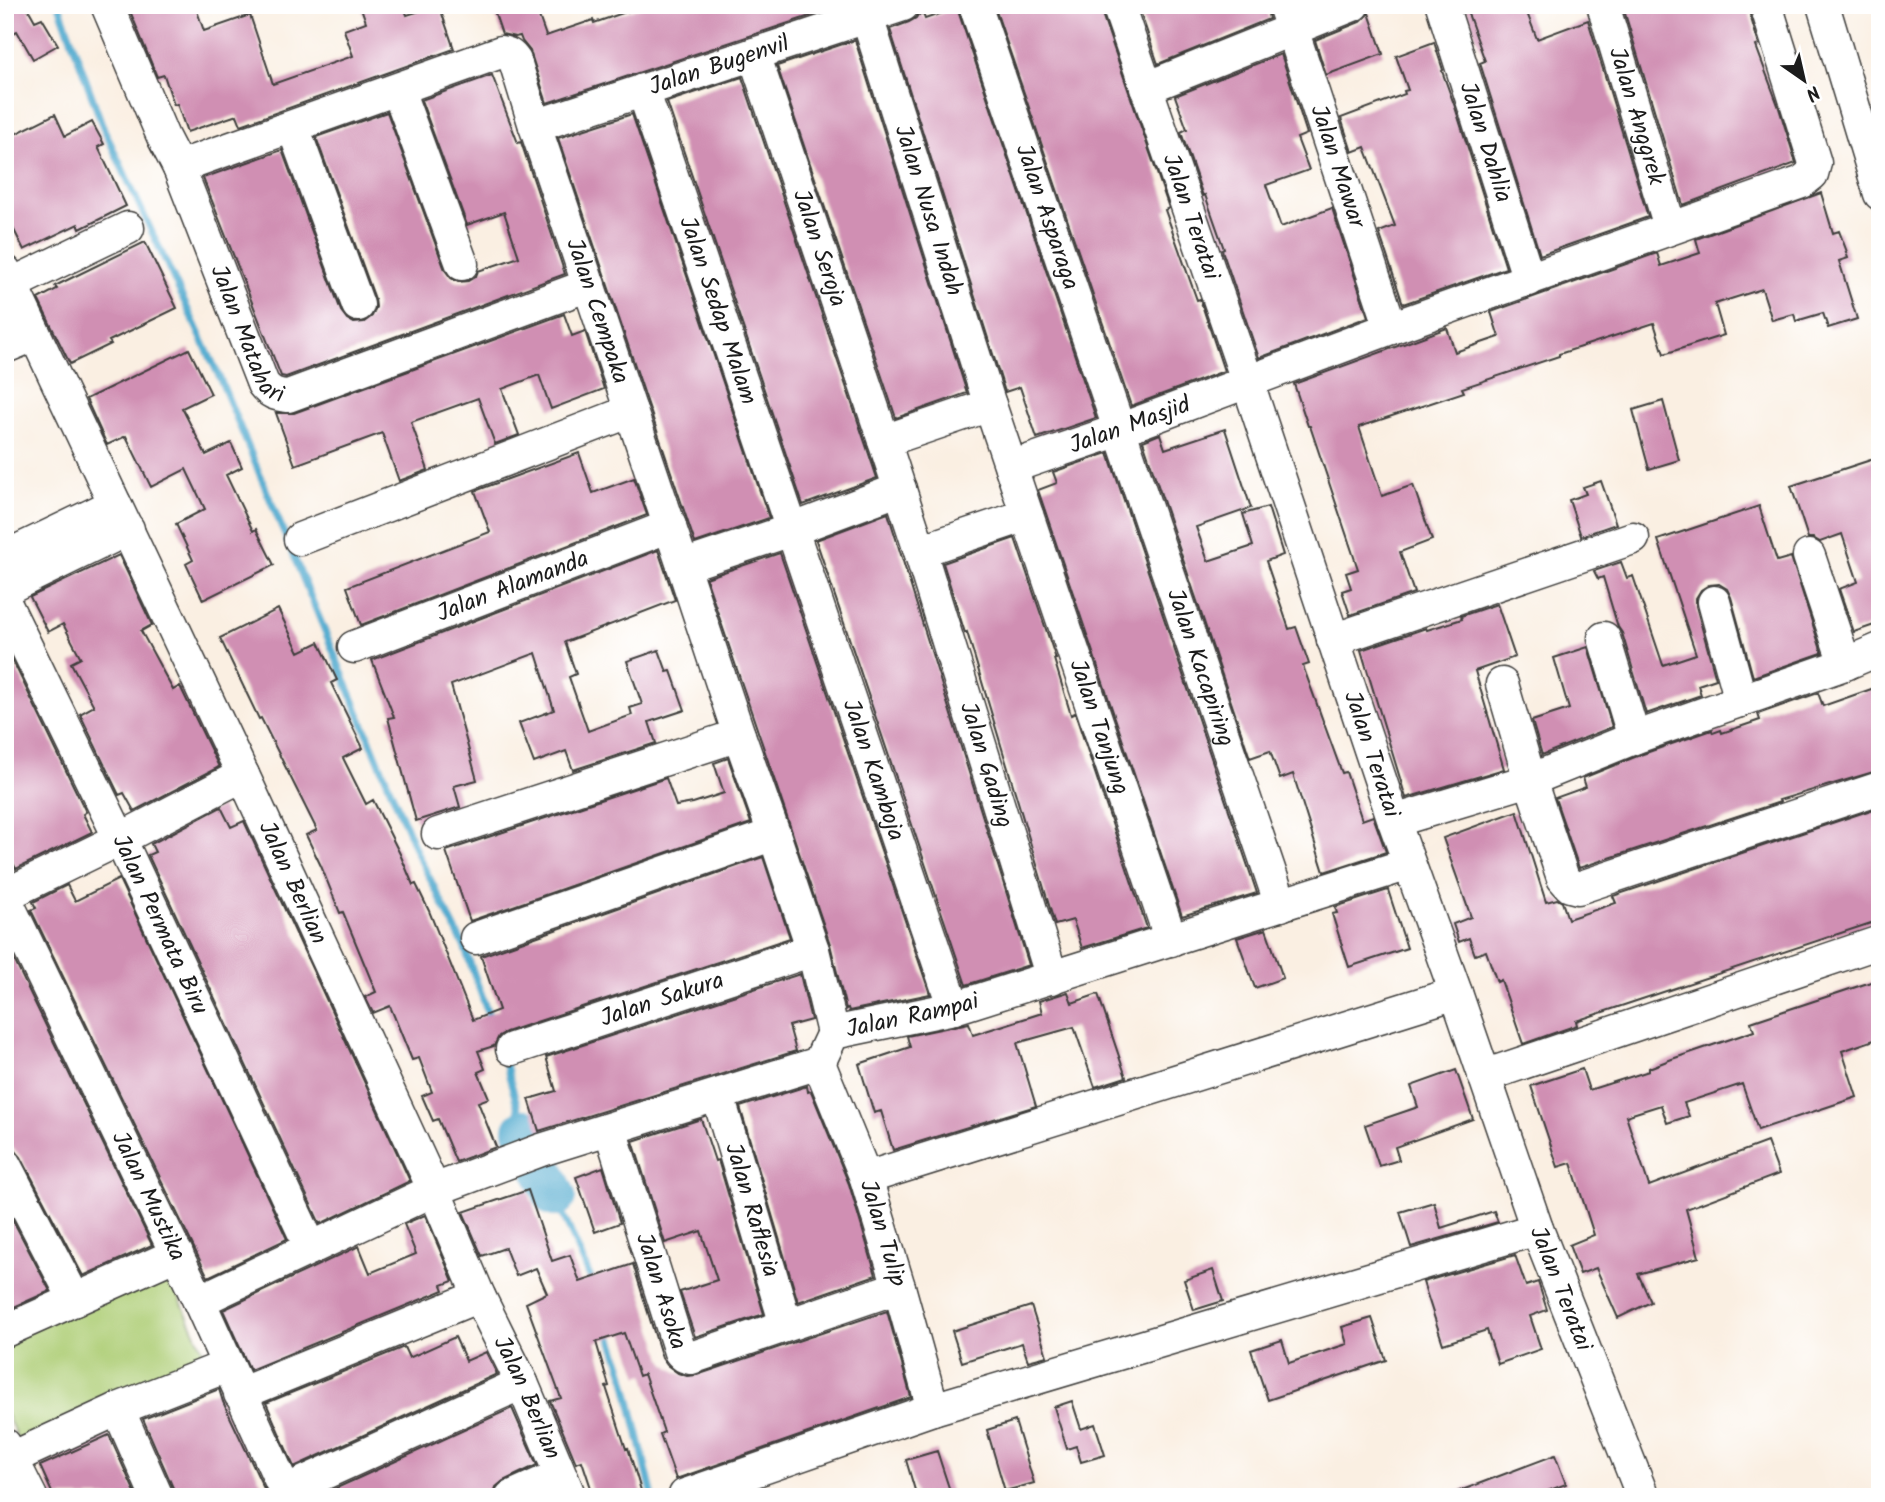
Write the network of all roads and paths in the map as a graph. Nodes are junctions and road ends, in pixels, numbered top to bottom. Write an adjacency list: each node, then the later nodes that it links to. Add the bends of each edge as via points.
1 (107, 5): 19 (street, Jalan Matahari)
2 (903, 5): 10 (street, Jalan Bugenvil)
3 (975, 5): 34 (street, Jalan Asparaga)
4 (1118, 5): 13 (street, Jalan Teratai)
5 (1353, 5): 11 (street)
6 (1442, 5): 25 (street, Jalan Dahlia)
7 (1603, 5): 21 (street, Jalan Anggrek)
8 (1766, 5): 21 (street, Jalan Masjid, via 1815,163 1812,174 1802,182)
9 (1823, 5): 18 (street)
10 (867, 17): 12 (street, Jalan Bugenvil); 32 (street, Jalan Nusa Indah)
11 (1288, 17): 13 (street); 28 (street, Jalan Mawar)
12 (754, 54): 15 (street, Jalan Bugenvil); 35 (street, Jalan Seroja)
13 (1146, 88): 31 (street, Jalan Teratai)
14 (398, 90): 16 (street, Jalan Cempaka, via 507,53 515,61); 17 (street); 23 (street)
15 (643, 90): 16 (street, Jalan Bugenvil); 41 (street, Jalan Sedap Malam)
16 (535, 126): 26 (street, Jalan Cempaka)
17 (293, 127): 19 (street); 27 (street)
18 (1874, 155): 20 (street)
19 (179, 168): 26 (street, Jalan Matahari, via 263,384 275,395 288,396)
20 (1880, 194)
21 (1670, 227): 25 (street, Jalan Masjid)
22 (128, 228): 24 (street)
23 (462, 264)
24 (8, 277): 29 (street, Jalan Berlian)
25 (1529, 280): 28 (street, Jalan Masjid)
26 (589, 285): 33 (street, Jalan Cempaka)
27 (358, 305)
28 (1391, 328): 31 (street, Jalan Masjid)
29 (34, 335): 30 (street); 39 (street, Jalan Berlian)
30 (5, 347)
31 (1247, 380): 34 (street, Jalan Masjid); 52 (street, Jalan Teratai)
32 (990, 405): 35 (street); 36 (street, Jalan Nusa Indah)
33 (631, 411): 40 (street, Jalan Cempaka); 43 (street)
34 (1119, 430): 36 (street, Jalan Masjid); 69 (street, Jalan Kacapiring)
35 (884, 441): 37 (street, Jalan Seroja)
36 (1011, 467): 38 (street, Jalan Tanjung)
37 (900, 489): 41 (street); 44 (street, Jalan Gading)
38 (1027, 515): 44 (street); 71 (street, Jalan Tanjung)
39 (122, 516): 46 (street); 48 (street); 60 (street, Jalan Berlian)
40 (670, 526): 47 (street, Jalan Cempaka); 53 (street, Jalan Alamanda)
41 (791, 530): 47 (street); 77 (street, Jalan Kamboja)
42 (1633, 538): 52 (street)
43 (300, 539)
44 (920, 551): 75 (street, Jalan Gading)
45 (1809, 556): 55 (street)
46 (5, 557)
47 (683, 566): 58 (street)
48 (5, 589)
49 (1714, 602): 57 (street)
50 (5, 603): 66 (street, Jalan Permata Biru)
51 (1604, 638): 59 (street)
52 (1333, 640): 63 (street, Jalan Teratai)
53 (354, 647)
54 (1880, 649): 55 (street)
55 (1844, 664): 57 (street)
56 (1502, 684): 61 (street)
57 (1741, 701): 59 (street)
58 (738, 735): 64 (street); 65 (street)
59 (1634, 738): 61 (street)
60 (243, 775): 66 (street); 86 (street, Jalan Berlian)
61 (1530, 780): 62 (street, via 1563,878 1578,888); 63 (street)
62 (1880, 788)
63 (1394, 821): 67 (street, Jalan Teratai)
64 (438, 834)
65 (774, 834): 70 (street); 74 (street)
66 (120, 839): 68 (street); 88 (street, Jalan Permata Biru)
67 (1409, 864): 69 (street, Jalan Rampai); 76 (street, Jalan Teratai)
68 (5, 897): 73 (street, Jalan Mustika)
69 (1281, 905): 71 (street, Jalan Rampai)
70 (476, 938)
71 (1171, 940): 75 (street, Jalan Rampai)
72 (1880, 942): 81 (street)
73 (16, 950): 89 (street, Jalan Mustika)
74 (813, 950): 78 (street); 79 (street, Jalan Sakura)
75 (1052, 978): 77 (street, Jalan Rampai)
76 (1456, 993): 81 (street, Jalan Teratai); 85 (street)
77 (954, 1009): 78 (street, Jalan Rampai)
78 (833, 1033): 80 (street, Jalan Rampai)
79 (512, 1049)
80 (819, 1063): 82 (street, Jalan Rampai); 85 (street, Jalan Tulip)
81 (1484, 1076): 87 (street, Jalan Teratai)
82 (719, 1096): 83 (street, Jalan Rampai); 94 (street, Jalan Raflesia)
83 (610, 1129): 86 (street, Jalan Rampai); 94 (street, Jalan Asoka, via 680,1352 691,1357)
84 (5, 1165): 92 (street)
85 (866, 1178): 90 (street, Jalan Tulip)
86 (434, 1190): 88 (street, Jalan Rampai); 91 (street, Jalan Berlian)
87 (1537, 1229): 99 (street); 106 (street, Jalan Teratai)
88 (312, 1248): 93 (street, Jalan Rampai)
89 (177, 1254): 92 (street); 93 (street, Jalan Mustika)
90 (899, 1287): 94 (street, Jalan Asoka); 99 (street, Jalan Tulip)
91 (479, 1296): 96 (street); 97 (street, Jalan Berlian)
92 (75, 1300): 95 (street)
93 (199, 1301): 96 (street, Jalan Mustika)
94 (786, 1325)
95 (5, 1332)
96 (234, 1380): 98 (street); 102 (street, Jalan Mustika)
97 (522, 1383): 101 (street, Jalan Berlian); 102 (street)
98 (118, 1409): 100 (street); 104 (street)
99 (933, 1409): 103 (street)
100 (15, 1472)
101 (565, 1486): 105 (street)
102 (286, 1494)
103 (685, 1495)
104 (158, 1497)
105 (510, 1497)
106 (1643, 1497)

